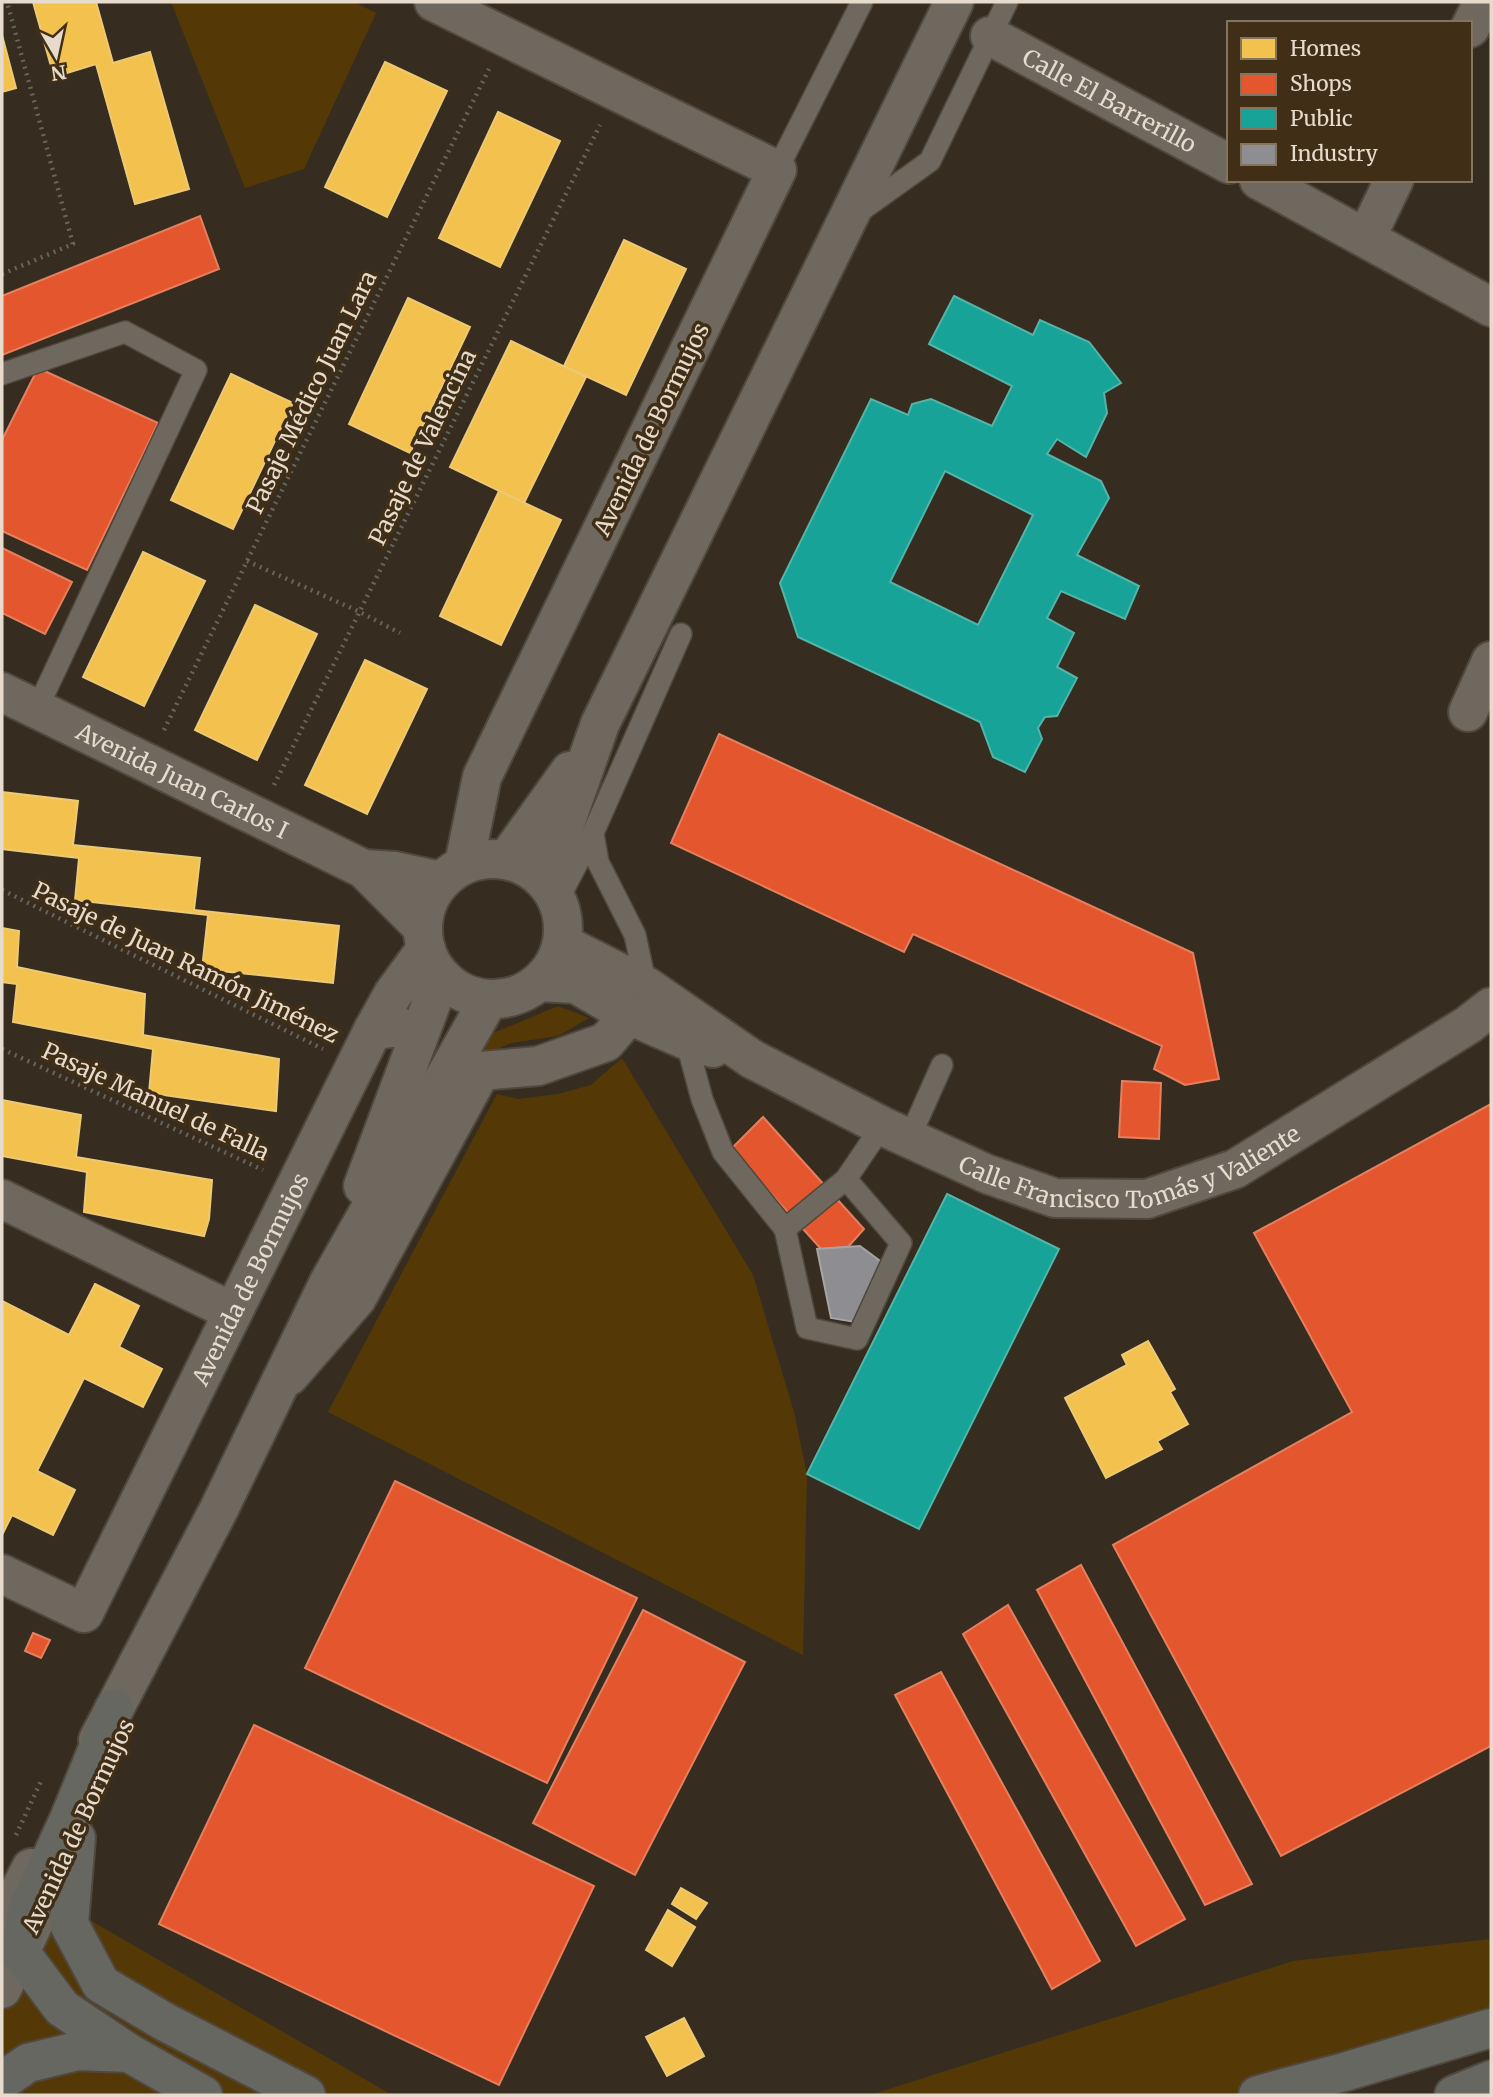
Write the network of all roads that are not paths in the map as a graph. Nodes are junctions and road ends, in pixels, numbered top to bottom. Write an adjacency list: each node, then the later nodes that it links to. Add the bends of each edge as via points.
1 (434, 2): 9 (street)
2 (862, 2): 9 (lane, Avenida de Bormujos)
3 (954, 2): 12 (street)
4 (1007, 2): 7 (lane)
5 (1483, 2): 6 (street)
6 (1472, 24)
7 (990, 36): 8 (street, Calle El Barrerillo); 12 (lane, via 930,161)
8 (1227, 163)
9 (777, 170): 25 (street, Avenida de Bormujos, via 482,777)
10 (1263, 182): 13 (street)
11 (1393, 182): 13 (street)
12 (847, 220): 21 (street)
13 (1366, 238): 14 (street)
14 (1491, 307)
15 (2, 374): 19 (lane, via 125,332 196,370)
16 (681, 634): 22 (lane)
17 (1491, 661): 20 (street)
18 (2, 692): 19 (street, Avenida Juan Carlos I)
19 (37, 709): 24 (street, Avenida Juan Carlos I)
20 (1468, 712)
21 (595, 735): 23 (street); 26 (street)
22 (593, 833): 26 (lane); 31 (lane, via 598,862 635,935)
23 (507, 859): 25 (street, via 486,859); 26 (street, via 528,867)
24 (364, 869): 25 (street, Avenida Juan Carlos I); 28 (street, Avenida Juan Carlos I)
25 (452, 873): 28 (street, via 428,903)
26 (552, 890): 27 (street, via 564,921)
27 (563, 944): 29 (street); 31 (street, Calle Francisco Tomás y Valiente)
28 (428, 949): 30 (street, via 451,985); 33 (street, Avenida de Bormujos, via 393,994); 34 (street, Avenida de Bormujos, via 431,1004)
29 (540, 982): 30 (street, via 516,995); 31 (street, Calle Francisco Tomás y Valiente, via 576,984)
30 (489, 999): 42 (street, Avenida de Bormujos)
31 (638, 1001): 35 (street, Calle Francisco Tomás y Valiente); 36 (street, Calle Francisco Tomás y Valiente); 44 (street, via 606,1042 538,1066 481,1070 357,1298)
32 (1491, 1007): 38 (street, Calle Francisco Tomás y Valiente, via 1235,1169 1147,1199 1055,1198 987,1174)
33 (373, 1030): 34 (street, via 400,1027); 43 (street, Avenida de Bormujos)
34 (416, 1041): 42 (street, Avenida de Bormujos)
35 (686, 1041): 36 (street, Calle Francisco Tomás y Valiente); 41 (lane, via 723,1152)
36 (752, 1059): 38 (street, Calle Francisco Tomás y Valiente)
37 (942, 1065): 38 (lane)
38 (896, 1133): 39 (lane)
39 (846, 1179): 41 (lane); 41 (lane, via 901,1243 858,1339 807,1328)
40 (2, 1199): 43 (street)
41 (785, 1229)
42 (329, 1282): 44 (street, Avenida de Bormujos)
43 (233, 1311): 46 (street, Avenida de Bormujos, via 84,1613)
44 (276, 1391): 45 (street, Avenida de Bormujos)
45 (219, 1509): 47 (street, Avenida de Bormujos); 48 (street, Avenida de Bormujos)
46 (2, 1574)
47 (114, 1709): 49 (street, Avenida de Bormujos); 49 (highway, via 28,1909)
48 (76, 1838): 49 (street, Avenida de Bormujos); 56 (highway, via 69,1924 101,1984)
49 (9, 1919): 50 (street, Avenida de Bormujos); 52 (highway, via 62,2008)
50 (2, 1989)
51 (1491, 2028): 57 (highway)
52 (129, 2053): 54 (highway, via 77,2051 28,2063); 55 (highway)
53 (1491, 2080): 58 (highway)
54 (2, 2081)
55 (202, 2095)
56 (306, 2095)
57 (1258, 2095)
58 (1454, 2095)

